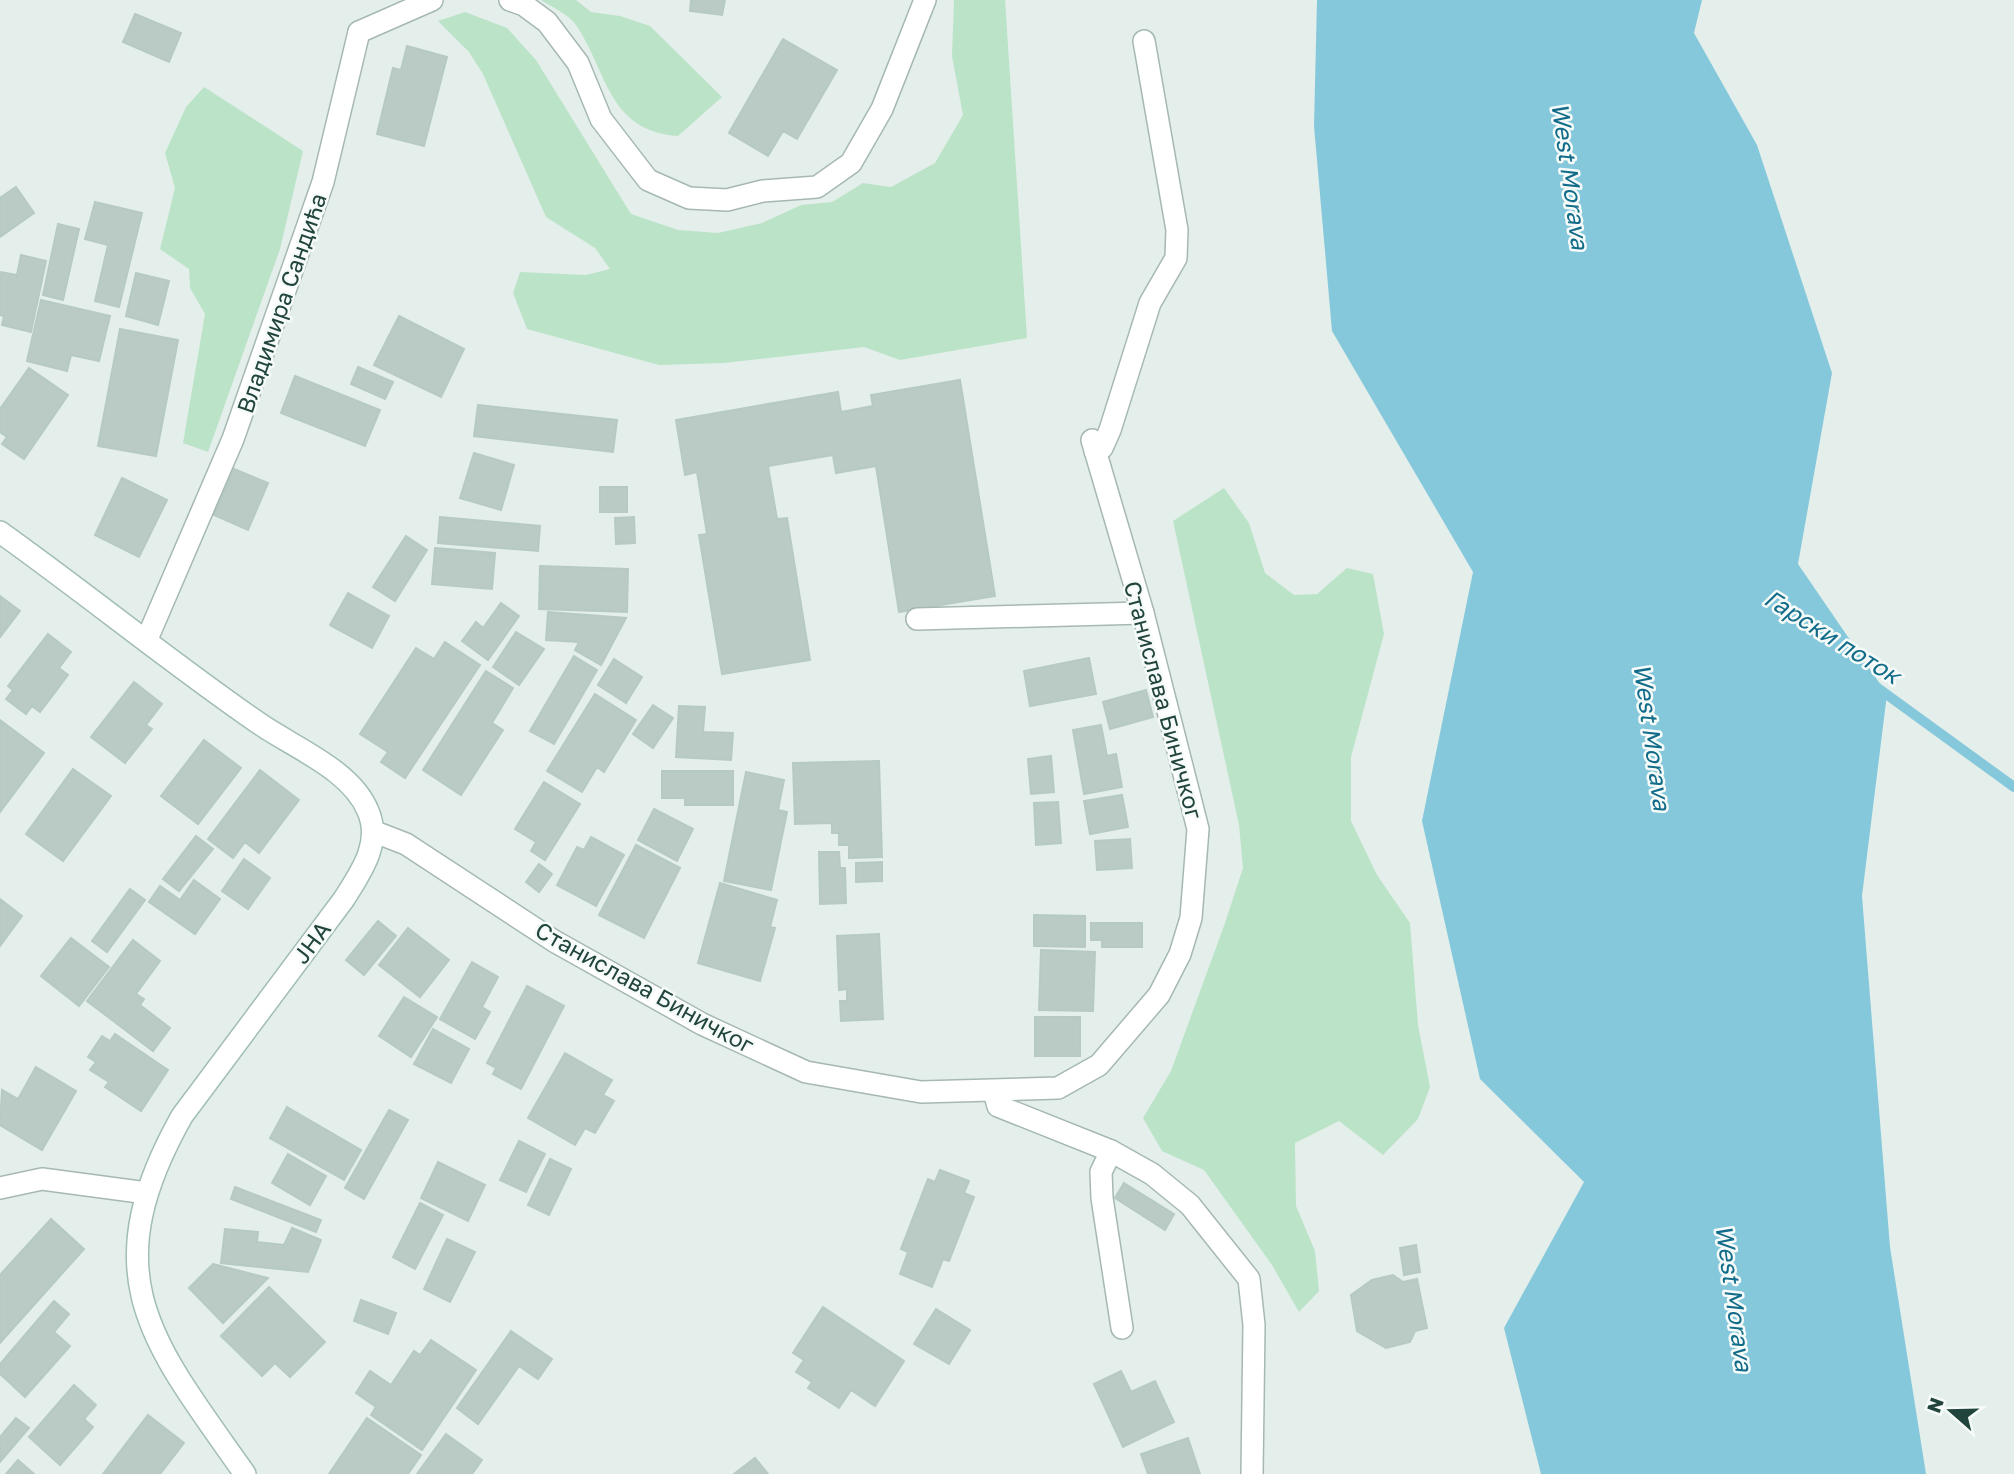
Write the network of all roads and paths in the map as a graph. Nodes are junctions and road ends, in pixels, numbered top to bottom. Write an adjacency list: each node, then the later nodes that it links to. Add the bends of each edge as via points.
1 (432, 0): 8 (street, Владимира Сандића, via 359,32 323,183 247,401)
2 (510, 0): 3 (street, via 547,22 578,63 601,119 648,180 689,198 727,200 763,191 817,187 851,163 882,109)
3 (925, 0)
4 (1144, 41): 6 (street, Станислава Биничког, via 1177,230 1176,258 1150,303 1110,430 1102,448 1093,446)
5 (0, 532): 8 (street)
6 (1143, 613): 7 (street); 10 (street, Станислава Биничког, via 1198,829 1191,918 1180,954 1159,995 1099,1065 1058,1088)
7 (917, 619)
8 (147, 639): 9 (street, via 257,722 334,772 364,802)
9 (375, 832): 10 (street, Станислава Биничког, via 406,844 554,941 691,1018 806,1072 921,1092); 13 (street, ЈНА, via 344,899 182,1116)
10 (994, 1092): 11 (street, via 998,1106)
11 (1111, 1151): 14 (street, via 1101,1172 1102,1198); 16 (street, via 1152,1174 1190,1205 1249,1279 1254,1325)
12 (0, 1188): 13 (street, via 42,1179)
13 (146, 1193): 15 (street, ЈНА, via 136,1262 149,1322 188,1396)
14 (1122, 1328)
15 (245, 1474)
16 (1252, 1474)

